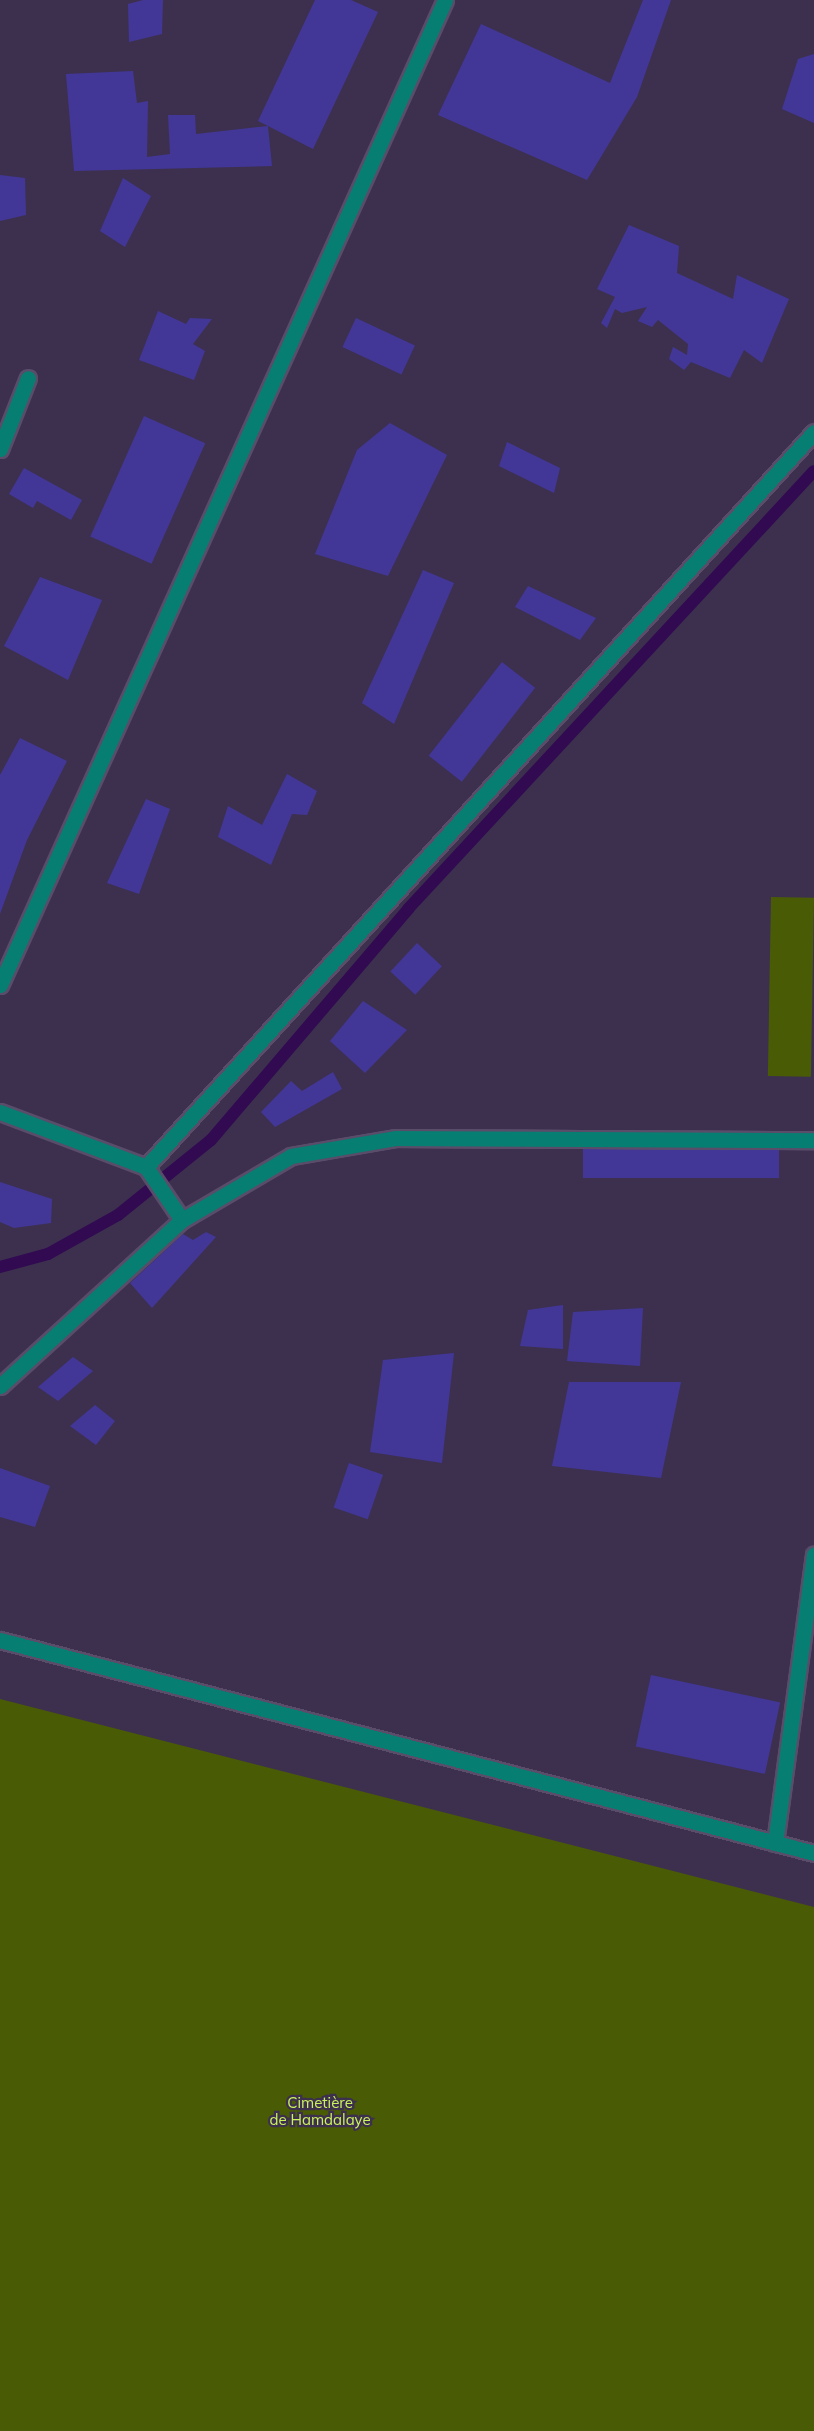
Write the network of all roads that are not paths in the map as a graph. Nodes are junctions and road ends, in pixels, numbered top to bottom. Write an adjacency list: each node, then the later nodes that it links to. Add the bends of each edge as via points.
1 (445, 0): 5 (street)
2 (28, 378): 4 (street)
3 (814, 432): 8 (street)
4 (0, 449)
5 (0, 985)
6 (0, 1112): 8 (street)
7 (814, 1140): 9 (street, via 396,1138 291,1156)
8 (146, 1167): 9 (street)
9 (182, 1220): 10 (street)
10 (0, 1386)
11 (814, 1555): 13 (street)
12 (0, 1640): 13 (street)
13 (775, 1843): 14 (street)
14 (814, 1853)

